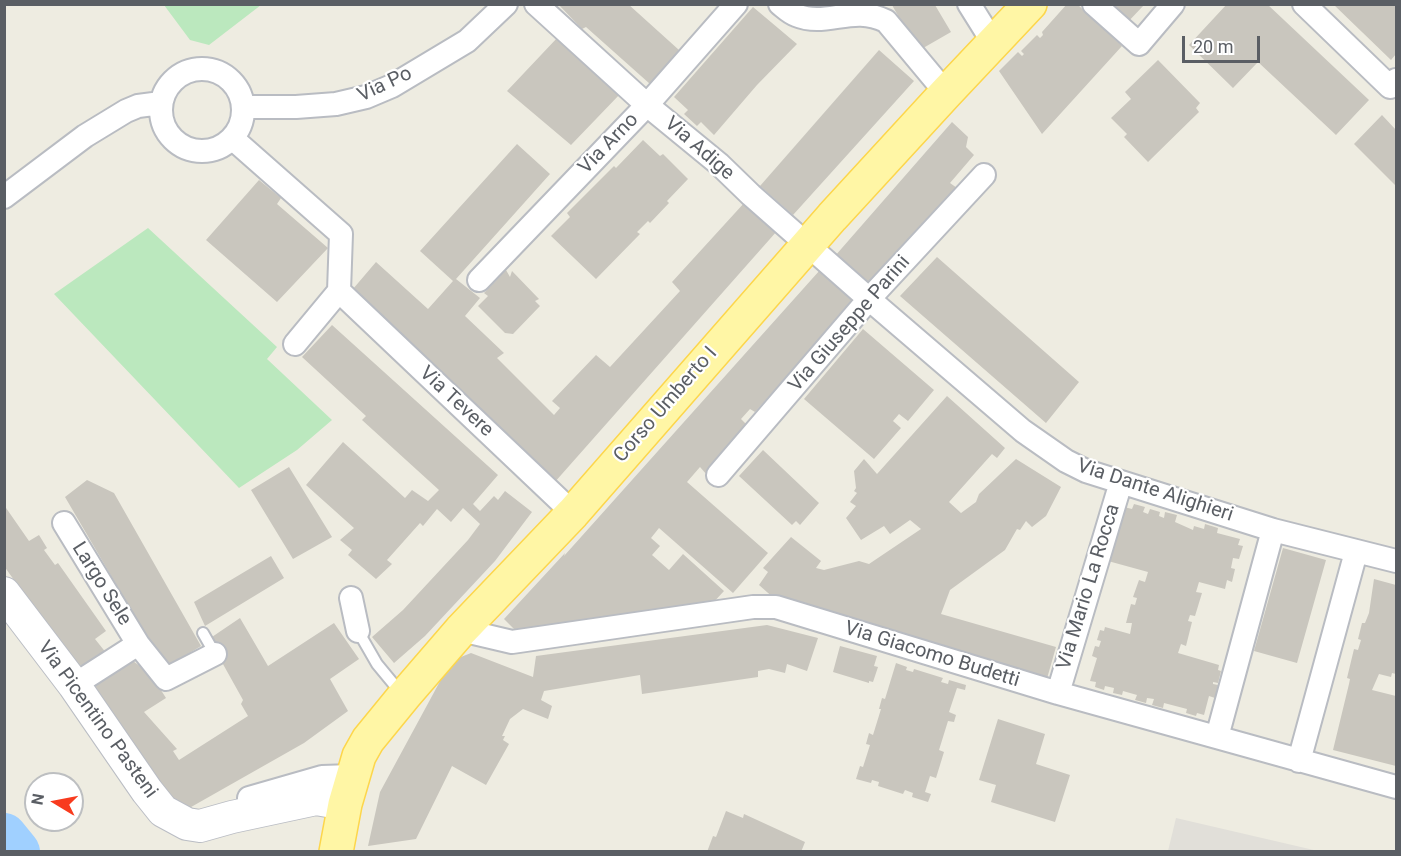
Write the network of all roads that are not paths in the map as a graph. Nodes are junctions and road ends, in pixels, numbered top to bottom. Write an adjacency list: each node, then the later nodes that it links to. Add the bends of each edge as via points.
1 (536, 4): 15 (street, Via Adige)
2 (736, 4): 15 (street, Via Arno)
3 (969, 4): 11 (street)
4 (1030, 4): 11 (main road, Corso Umberto I)
5 (1094, 4): 6 (street, via 1139,44)
6 (1173, 4)
7 (1304, 4): 12 (street)
8 (499, 7): 16 (street, Via Po, via 467,41 366,98 296,107)
9 (788, 10): 10 (street, via 821,19)
10 (874, 10): 13 (street)
11 (994, 44): 13 (main road, Corso Umberto I)
12 (1394, 87)
13 (946, 93): 20 (main road, Corso Umberto I)
14 (161, 103): 16 (street, via 172,82 192,70 204,69 226,77 234,85); 17 (street, via 169,136 189,150 212,150); 19 (street, via 126,111 85,136)
15 (646, 105): 20 (street, Via Adige, via 719,164); 21 (street, Via Arno)
16 (243, 107): 17 (street)
17 (232, 138): 22 (street, via 341,234)
18 (984, 175): 23 (street, Via Giuseppe Parini)
19 (4, 197)
20 (808, 245): 23 (street, Via Dante Alighieri); 27 (main road, Corso Umberto I)
21 (479, 280)
22 (339, 291): 24 (street); 27 (street, Via Tevere)
23 (869, 299): 25 (street, Via Giuseppe Parini); 26 (street, Via Dante Alighieri, via 1023,431 1066,461)
24 (295, 344)
25 (718, 475)
26 (1121, 482): 29 (street, Via Dante Alighieri); 40 (street, Via Mario La Rocca)
27 (573, 513): 34 (main road, Corso Umberto I)
28 (64, 524): 37 (street, Largo Sele)
29 (1273, 530): 30 (street, Via Dante Alighieri); 42 (street)
30 (1356, 552): 31 (street, Via Dante Alighieri); 43 (street)
31 (1396, 561)
32 (4, 593): 39 (street, Via Picentino Pasteni)
33 (351, 598): 35 (street)
34 (461, 630): 40 (street, Via Giacomo Budetti, via 512,642 753,607 776,607); 41 (main road, Corso Umberto I)
35 (358, 632): 41 (lane, via 377,664)
36 (203, 633): 38 (lane)
37 (138, 644): 38 (street, Largo Sele, via 166,679); 39 (street, Largo Sele)
38 (214, 654)
39 (74, 685): 45 (street, Via Picentino Pasteni, via 163,811 186,824 200,826 316,799)
40 (1058, 693): 42 (street, Via Giacomo Budetti)
41 (404, 696): 45 (main road, Corso Umberto I, via 368,740)
42 (1217, 736): 43 (street, Via Giacomo Budetti)
43 (1299, 761): 44 (street, Via Giacomo Budetti)
44 (1396, 787)
45 (343, 815)

